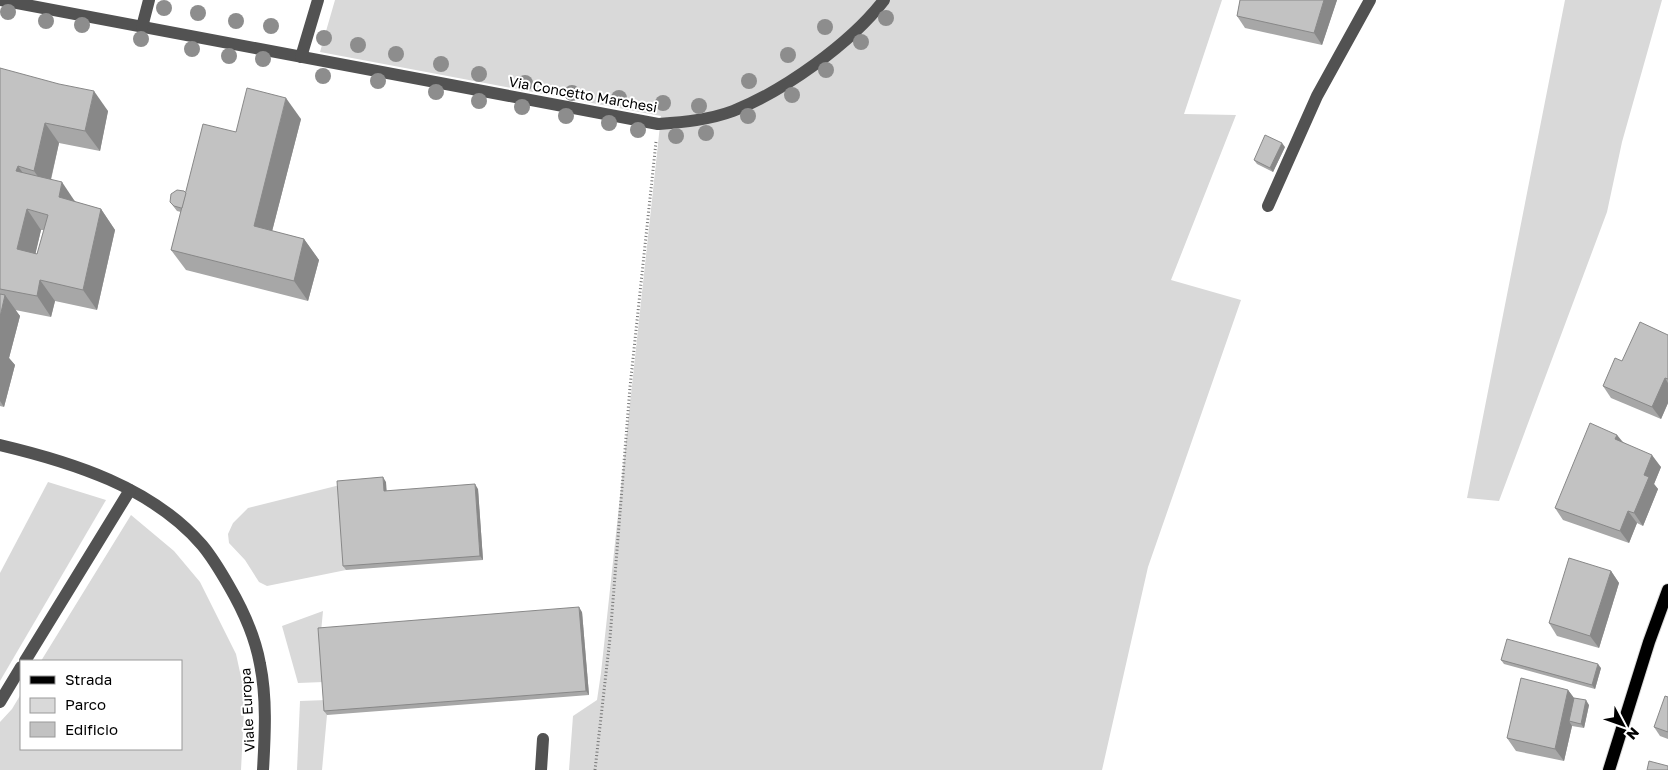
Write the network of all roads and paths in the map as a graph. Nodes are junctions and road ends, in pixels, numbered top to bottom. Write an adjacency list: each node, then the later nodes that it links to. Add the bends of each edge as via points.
1 (0, 0): 6 (street, Via Concetto Marchesi)
2 (150, 0): 6 (street)
3 (318, 0): 7 (street)
4 (884, 0): 8 (street, Via Concetto Marchesi, via 838,47 800,75 763,96 733,111 700,120)
5 (1370, 0): 9 (street, via 1317,96)
6 (142, 27): 7 (street, Via Concetto Marchesi)
7 (301, 57): 8 (street, Via Concetto Marchesi)
8 (658, 124): 19 (path)
9 (1268, 206)
10 (0, 445): 11 (street, Viale Europa, via 65,463)
11 (130, 490): 13 (street); 17 (street, Viale Europa, via 181,524 202,545 238,601 260,664 264,696)
12 (1668, 590): 20 (main road)
13 (26, 660)
14 (20, 669): 15 (street)
15 (0, 702)
16 (543, 739): 18 (street)
17 (263, 770)
18 (541, 770)
19 (595, 770)
20 (1609, 770)

